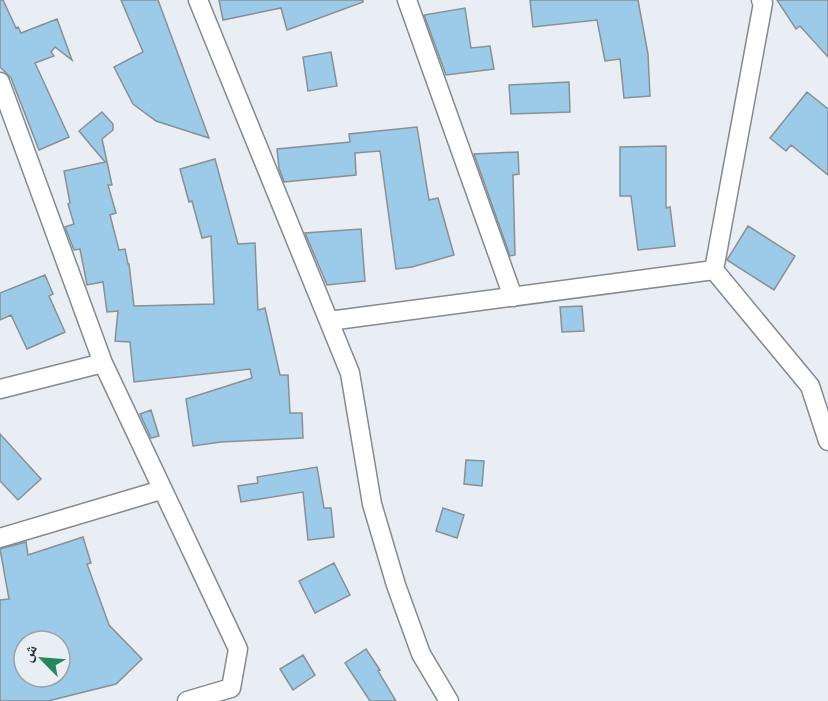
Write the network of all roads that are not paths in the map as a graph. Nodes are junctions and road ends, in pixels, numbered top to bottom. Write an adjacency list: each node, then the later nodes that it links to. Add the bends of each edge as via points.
1 (198, 0): 7 (street)
2 (407, 0): 6 (street)
3 (761, 0): 5 (street)
4 (0, 82): 8 (street)
5 (714, 270): 6 (street); 10 (street, via 810,386)
6 (513, 297): 7 (street)
7 (328, 321): 14 (street, via 350,373 372,504 396,585 421,654)
8 (103, 363): 9 (street); 11 (street)
9 (0, 389)
10 (828, 441)
11 (161, 490): 12 (street); 13 (street, via 238,649 231,688)
12 (0, 538)
13 (187, 701)
14 (449, 701)

